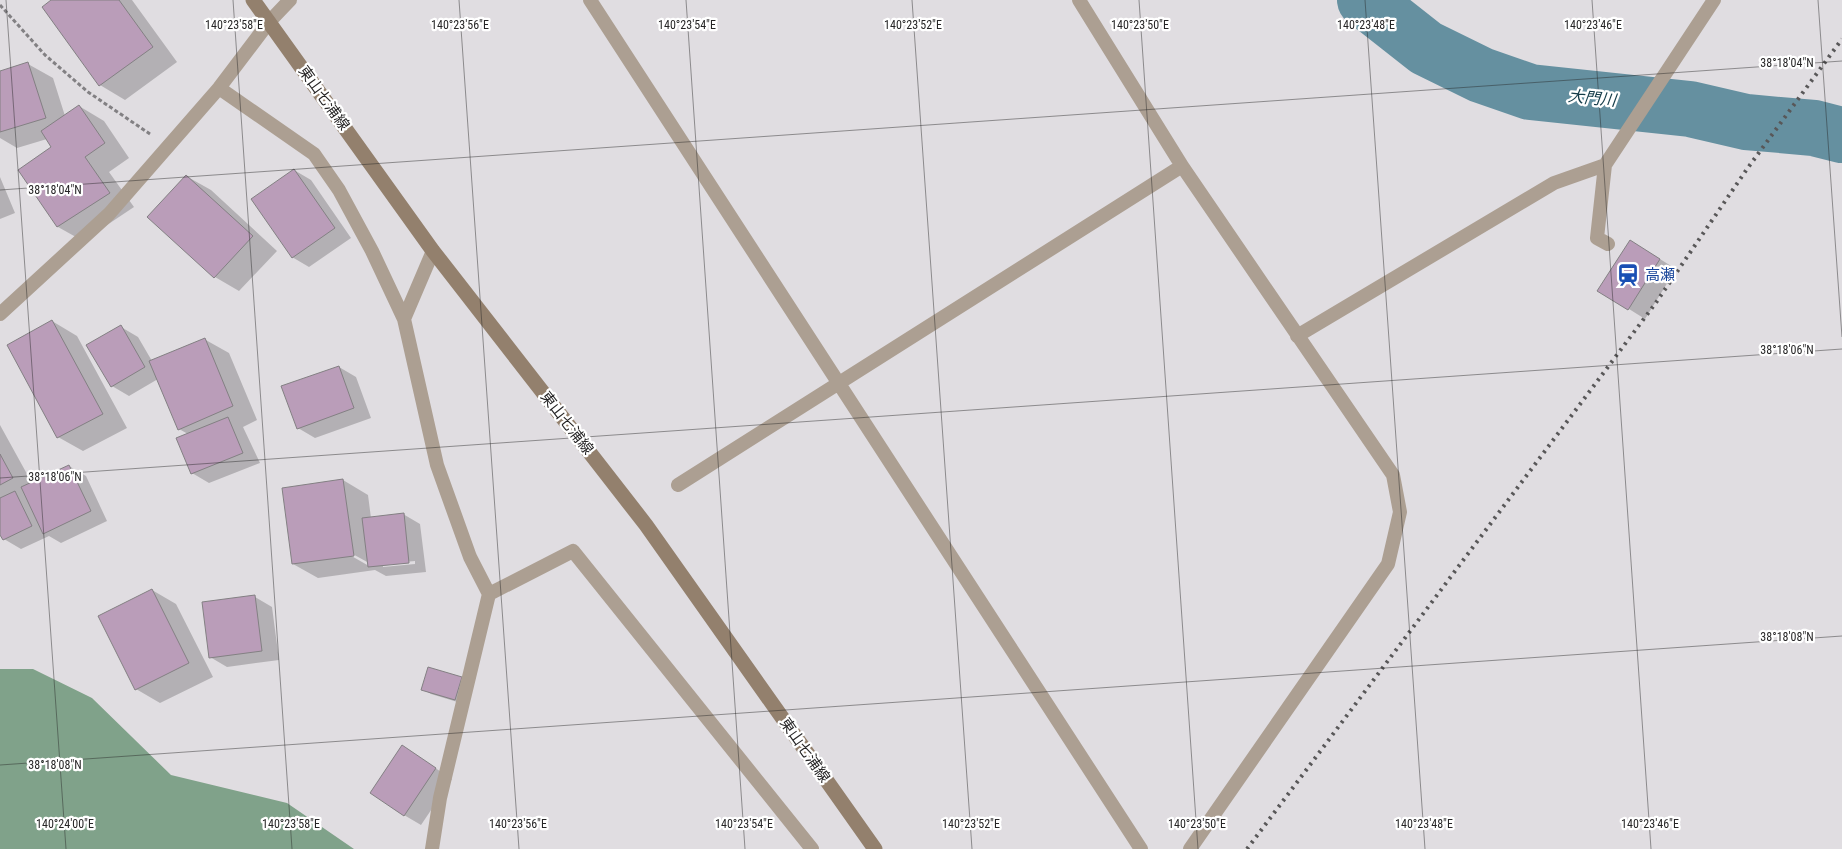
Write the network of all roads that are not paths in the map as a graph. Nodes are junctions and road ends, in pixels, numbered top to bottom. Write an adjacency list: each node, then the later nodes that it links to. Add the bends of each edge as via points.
1 (253, 0): 6 (main road, 東山七浦線)
2 (290, 0): 6 (lane)
3 (590, 0): 15 (lane)
4 (1079, 0): 9 (lane)
5 (1714, 0): 8 (lane)
6 (269, 22): 7 (lane); 11 (main road, 東山七浦線)
7 (219, 88): 12 (lane, via 110,214); 13 (lane, via 314,154 372,252)
8 (1605, 165): 10 (lane, via 1597,238); 14 (lane, via 1554,183)
9 (1182, 166): 14 (lane); 15 (lane)
10 (1608, 244)
11 (433, 251): 13 (lane); 20 (main road, 東山七浦線, via 646,525)
12 (0, 314)
13 (404, 319): 17 (lane, via 437,465 470,557)
14 (1298, 336): 22 (lane, via 1393,474 1400,512 1388,564)
15 (837, 384): 16 (lane); 21 (lane)
16 (678, 485)
17 (489, 594): 18 (lane, via 440,798); 19 (lane, via 573,551)
18 (432, 849)
19 (812, 849)
20 (875, 849)
21 (1141, 849)
22 (1190, 849)

